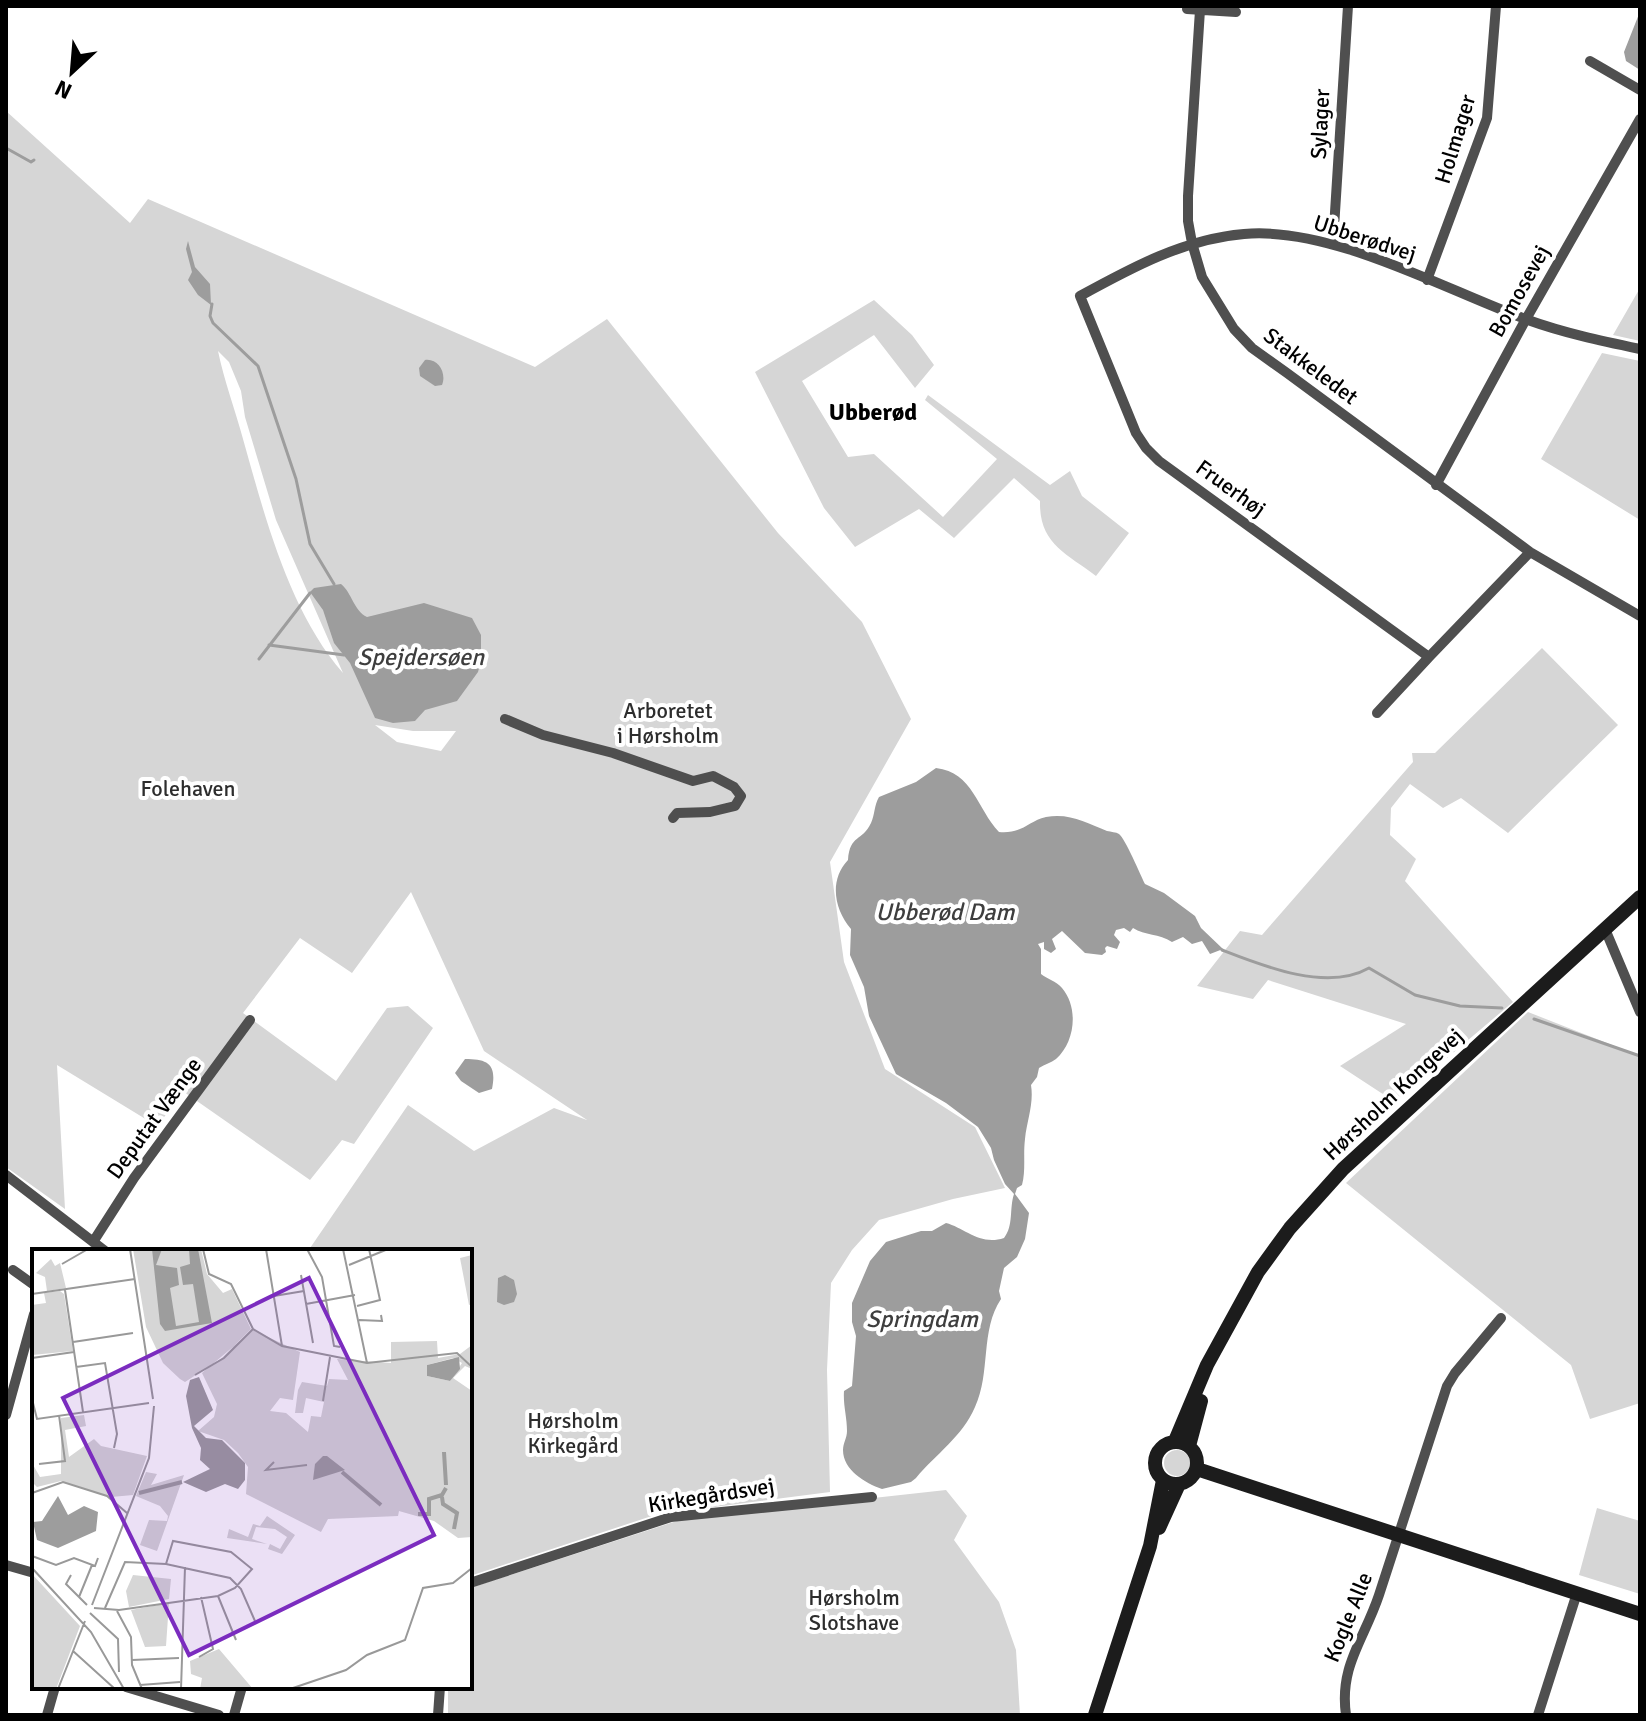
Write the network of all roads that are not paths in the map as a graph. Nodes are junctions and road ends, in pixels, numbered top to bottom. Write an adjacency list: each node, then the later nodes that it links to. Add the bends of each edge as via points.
1 (1348, 6): 10 (street, Sylager)
2 (1496, 6): 11 (street, Holmager, via 1487,118)
3 (1187, 9): 4 (street)
4 (1200, 10): 5 (street); 9 (street, Stakkeledet, via 1188,196)
5 (1236, 12)
6 (1590, 61): 7 (street)
7 (1640, 90)
8 (1640, 119): 13 (street, Bomosevej)
9 (1192, 243): 10 (street, Ubberødvej, via 1267,233); 12 (street, Ubberødvej); 15 (street, Stakkeledet, via 1202,277 1252,348)
10 (1333, 244): 11 (street, Ubberødvej)
11 (1427, 280): 13 (street, Ubberødvej)
12 (1080, 296): 18 (street, Fruerhøj, via 1146,448)
13 (1526, 319): 14 (street, Ubberødvej); 15 (street, Bomosevej)
14 (1640, 349)
15 (1436, 485): 16 (street, Stakkeledet)
16 (1530, 552): 17 (street, Stakkeledet); 18 (street)
17 (1640, 616)
18 (1429, 657): 19 (street)
19 (1377, 713)
20 (505, 719): 21 (street, via 693,781 713,776 741,796 735,806 677,813)
21 (673, 818)
22 (1640, 897): 23 (main road, Hørsholm Kongevej)
23 (1605, 929): 24 (street); 34 (main road, Hørsholm Kongevej, via 1343,1169 1290,1228 1258,1272 1207,1365)
24 (1640, 1012)
25 (250, 1020): 27 (street, Deputat Vænge)
26 (6, 1175): 27 (street, via 28,1186)
27 (93, 1242): 28 (street)
28 (102, 1249)
29 (13, 1270): 30 (street)
30 (32, 1284)
31 (1501, 1318): 39 (street, Kogle Alle, via 1447,1386)
32 (32, 1321): 33 (street)
33 (6, 1415)
34 (1182, 1444): 35 (main road, via 1197,1459); 36 (main road, via 1163,1446 1156,1456)
35 (1197, 1469): 37 (main road); 39 (main road)
36 (1163, 1480): 37 (main road); 40 (main road)
37 (1179, 1484): 40 (main road)
38 (872, 1497): 43 (street, Kirkegårdsvej, via 671,1517)
39 (1399, 1536): 44 (main road); 55 (street, Kogle Alle, via 1368,1627 1348,1667)
40 (1150, 1546): 54 (main road)
41 (6, 1565): 42 (street)
42 (32, 1572)
43 (472, 1582)
44 (1577, 1593): 45 (main road); 56 (street)
45 (1640, 1614)
46 (54, 1689): 50 (street)
47 (133, 1689): 51 (street)
48 (241, 1689): 52 (street)
49 (440, 1689): 53 (street)
50 (47, 1715)
51 (219, 1715)
52 (234, 1715)
53 (438, 1715)
54 (1095, 1715)
55 (1346, 1715)
56 (1538, 1715)

